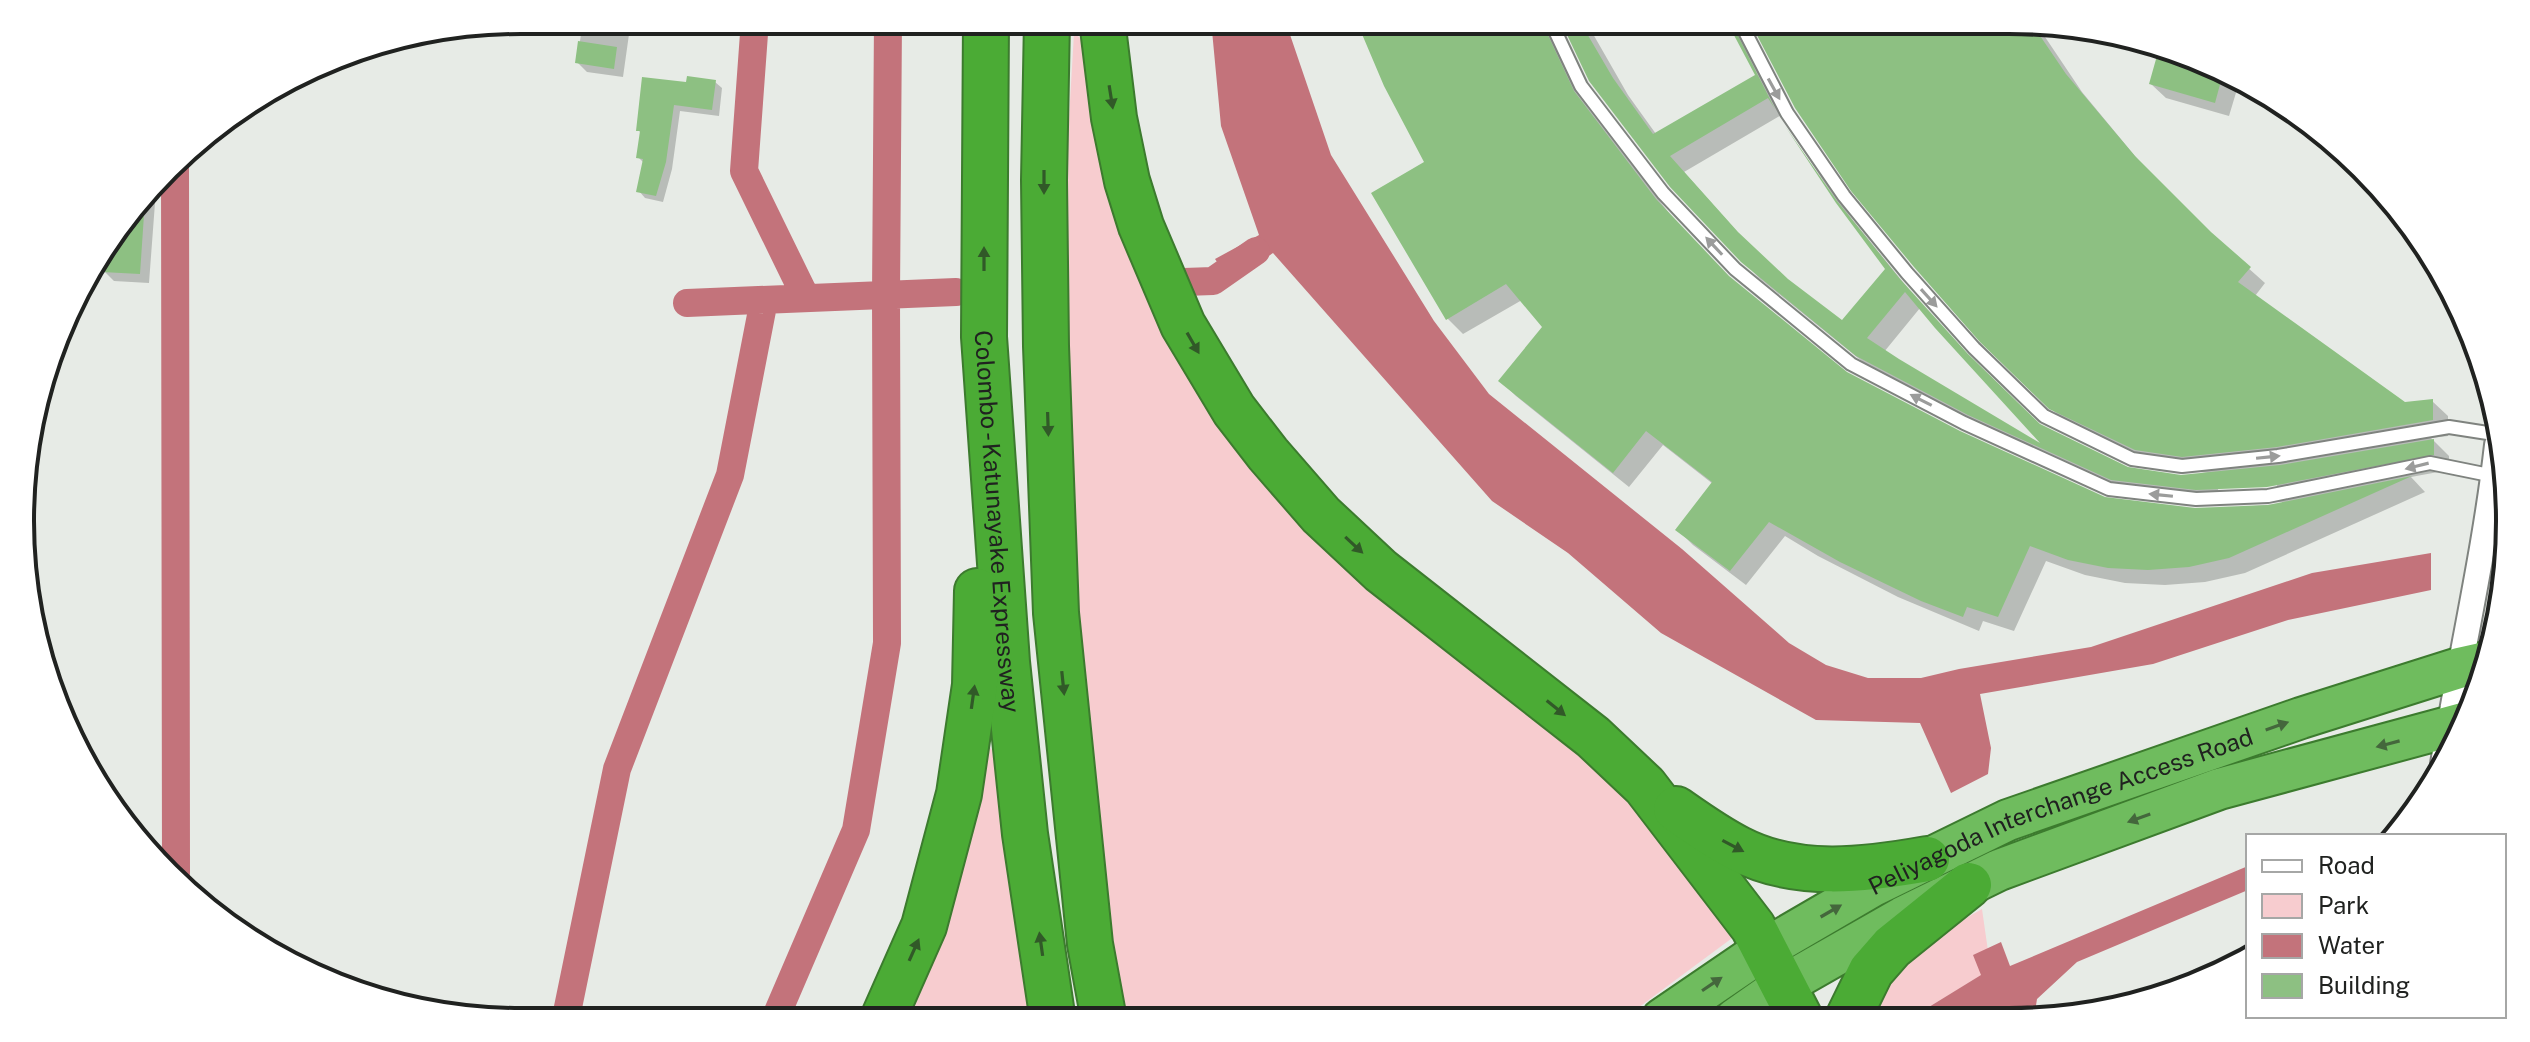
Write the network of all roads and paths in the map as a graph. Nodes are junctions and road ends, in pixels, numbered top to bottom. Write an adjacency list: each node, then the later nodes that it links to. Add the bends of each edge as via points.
1 (986, 34): 6 (highway, Colombo - Katunayake Expressway, one-way to 1)
2 (1047, 34): 19 (highway, Colombo - Katunayake Expressway, one-way to 19, via 1045,317 1056,613 1090,944)
3 (1104, 34): 13 (highway, one-way to 13, via 1114,118 1141,226 1183,325 1234,410 1321,515 1381,571 1593,737)
4 (1557, 34): 8 (lane, one-way to 4, via 2430,463 2268,496 2196,499 2109,489 1964,423 1851,364 1735,269 1663,193 1581,86)
5 (1746, 34): 7 (lane, one-way to 7, via 1787,113 1844,196 1974,348 2044,416 2132,459 2182,466 2449,427)
6 (984, 337): 17 (highway, one-way to 6, via 924,926 959,794 975,685); 18 (highway, Colombo - Katunayake Expressway, one-way to 6, via 1007,662)
7 (2488, 433)
8 (2494, 479)
9 (2495, 490): 10 (street)
10 (2472, 665): 11 (street); 14 (highway, Peliyagoda Interchange Access Road, one-way to 10, via 2008,820 2084,792)
11 (2464, 693)
12 (2444, 740): 15 (highway, Peliyagoda Interchange Access Road, one-way to 15, via 2219,789)
13 (1645, 786): 14 (highway, one-way to 14, via 1720,838 1764,860 1837,871); 16 (highway, via 1753,927)
14 (1927, 859): 16 (highway, Peliyagoda Interchange Access Road, one-way to 14, via 1873,886)
15 (1969, 885): 16 (highway, Peliyagoda Interchange Access Road); 22 (highway, via 1885,955)
16 (1782, 985): 20 (highway, Peliyagoda Interchange Access Road, one-way to 16); 21 (highway, Peliyagoda Interchange Access Road)
17 (888, 1008)
18 (1051, 1008)
19 (1102, 1008)
20 (1701, 1008)
21 (1750, 1008)
22 (1853, 1008)

